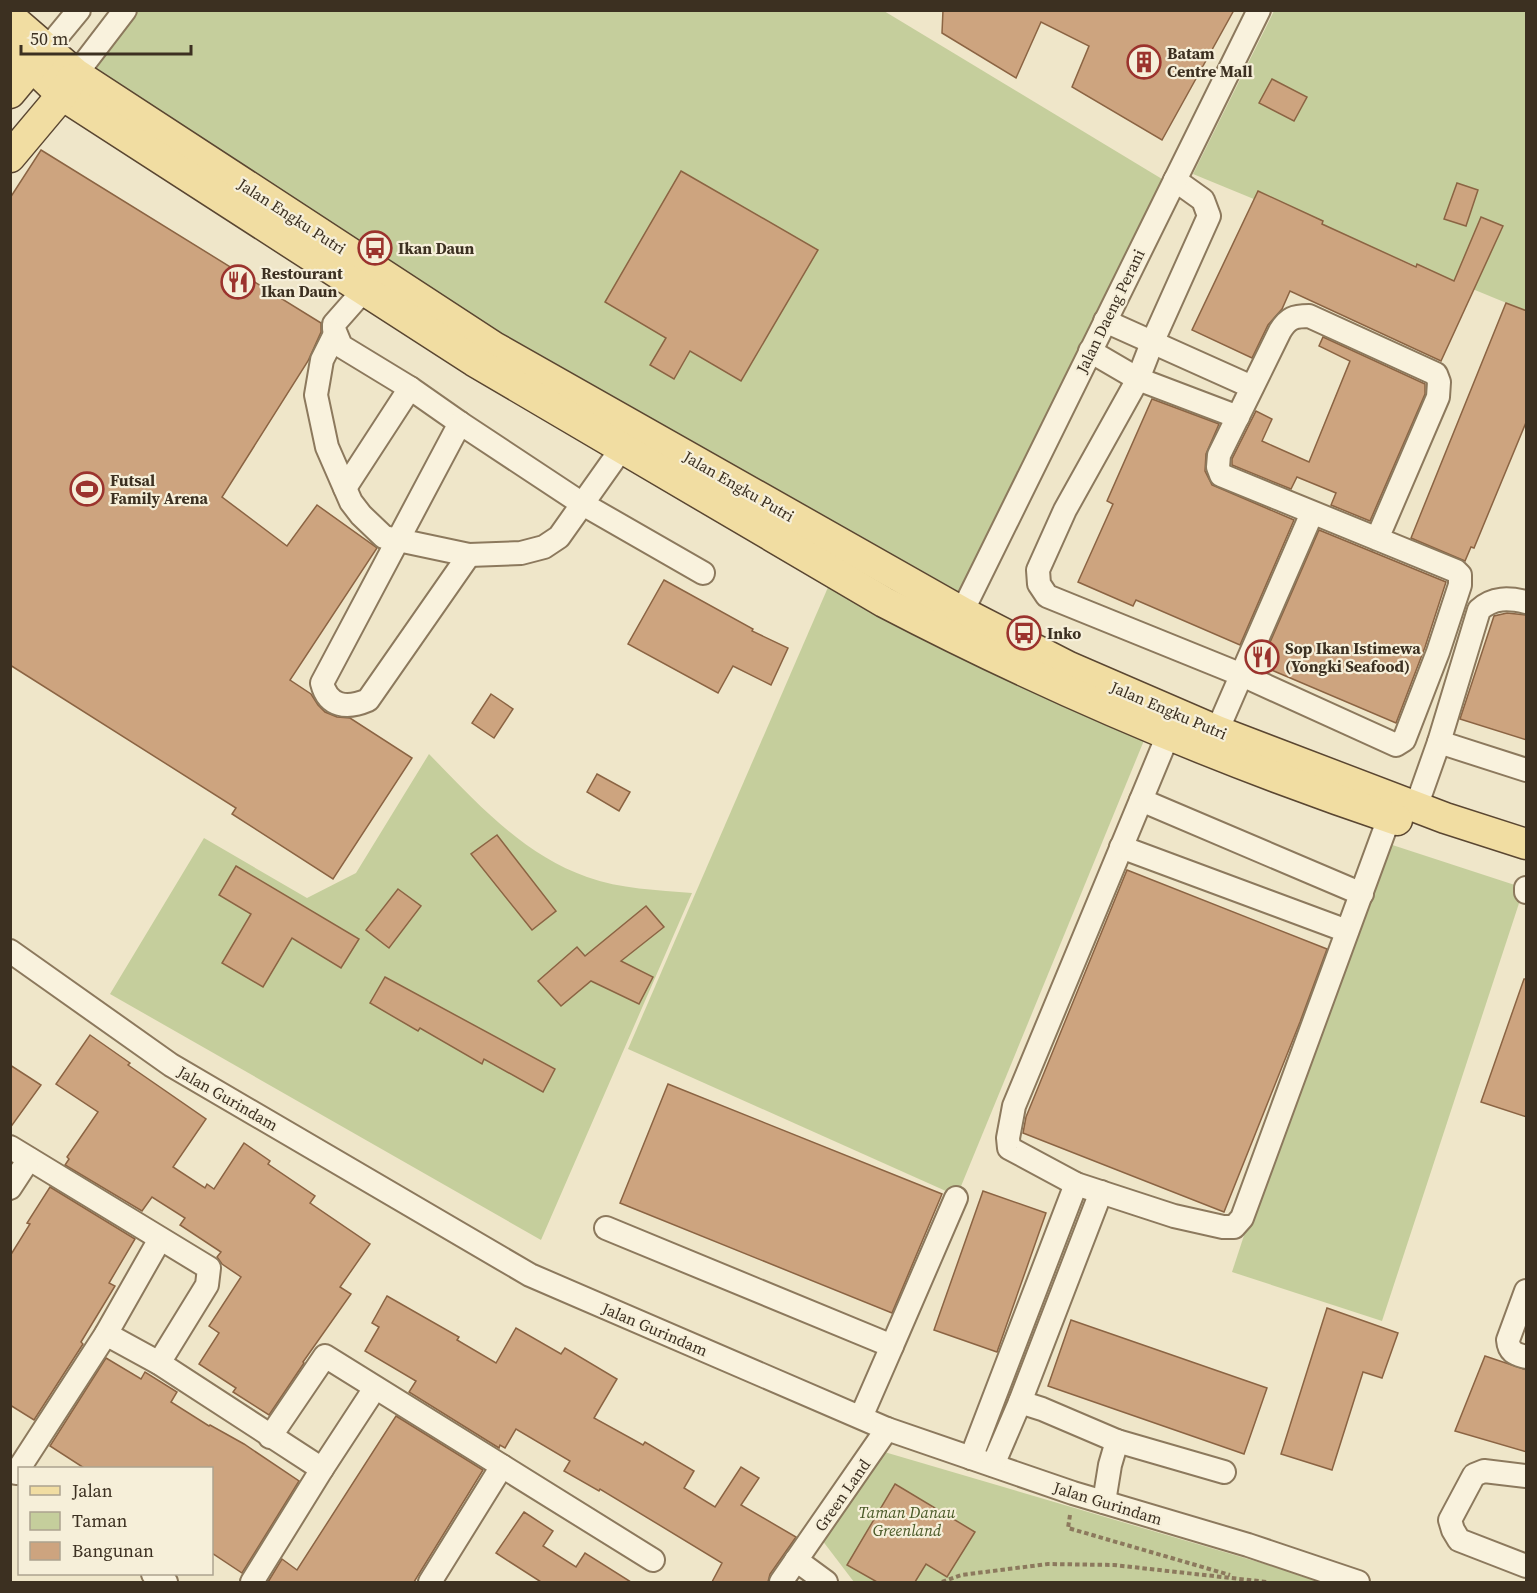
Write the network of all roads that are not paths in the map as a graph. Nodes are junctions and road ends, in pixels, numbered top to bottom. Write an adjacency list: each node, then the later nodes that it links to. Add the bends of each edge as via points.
1 (79, 10): 6 (street)
2 (125, 10): 7 (street)
3 (1259, 10): 10 (street, Jalan Daeng Perani)
4 (10, 17): 6 (main road, Jalan Engku Putri)
5 (10, 45): 6 (main road, Jalan Engku Putri)
6 (39, 58): 7 (main road, Jalan Engku Putri); 8 (main road)
7 (69, 84): 9 (main road); 11 (main road, Jalan Engku Putri); 30 (main road, Jalan Engku Putri, via 494,347)
8 (10, 93)
9 (10, 157)
10 (1175, 180): 12 (street, Jalan Daeng Perani); 14 (street, via 1203,200 1209,216)
11 (364, 290): 13 (street, via 334,324); 21 (main road, Jalan Engku Putri, via 474,361)
12 (1105, 321): 14 (street); 15 (street, Jalan Daeng Perani)
13 (335, 334): 18 (street, via 340,346); 22 (street, via 322,360 316,395 327,447)
14 (1152, 343): 16 (street); 17 (street)
15 (1090, 351): 16 (street); 30 (street, Jalan Daeng Perani)
16 (1138, 379): 19 (street); 31 (street, via 1065,510 1038,570 1039,584 1047,596)
17 (1252, 387): 19 (street); 25 (street, via 1287,320 1300,316 1309,316 1436,374 1437,397)
18 (410, 388): 20 (street); 22 (street)
19 (1238, 417): 24 (street, via 1219,455 1221,475)
20 (460, 423): 23 (street); 26 (street)
21 (622, 448): 23 (street); 33 (main road, Jalan Engku Putri, via 884,602 1058,688)
22 (345, 488): 26 (street, via 361,515 384,537)
23 (581, 503): 27 (street, via 559,537 544,547 521,553); 28 (street)
24 (1312, 513): 25 (street); 31 (street)
25 (1377, 539): 31 (street, via 1456,571 1461,580 1404,740 1396,745)
26 (397, 541): 27 (street); 27 (street, via 322,683 325,693 336,703 357,705 368,700)
27 (469, 555)
28 (703, 573)
29 (1527, 602): 34 (street, via 1502,599 1488,602 1479,610)
30 (962, 612): 32 (main road, Jalan Engku Putri, via 1070,667)
31 (1242, 675): 32 (street)
32 (1217, 731): 37 (main road, Jalan Engku Putri)
33 (1168, 735): 36 (street); 38 (main road, Jalan Engku Putri)
34 (1439, 742): 35 (street); 37 (street)
35 (1527, 770)
36 (1141, 800): 40 (street); 42 (street)
37 (1416, 807): 39 (main road, Jalan Engku Putri)
38 (1389, 818): 41 (main road, Jalan Engku Putri); 42 (street)
39 (1527, 844)
40 (1121, 847): 43 (street); 46 (street, via 1014,1106 1008,1138 1009,1148 1015,1153)
41 (1527, 864)
42 (1362, 894): 43 (street)
43 (1347, 931): 48 (street, via 1242,1218 1234,1227 1174,1216)
44 (10, 951): 59 (street, Jalan Gurindam, via 171,1065 530,1275)
45 (20, 1153): 47 (street); 51 (street)
46 (1076, 1184): 48 (street); 63 (street)
47 (10, 1188)
48 (1101, 1192): 58 (street)
49 (956, 1198): 54 (street)
50 (606, 1228): 54 (street)
51 (160, 1239): 53 (street); 56 (street, via 209,1268 207,1285)
52 (1527, 1291): 55 (street, via 1508,1343 1512,1352)
53 (106, 1334): 56 (street); 66 (street)
54 (892, 1346): 59 (street)
55 (1527, 1357)
56 (159, 1363): 61 (street)
57 (375, 1388): 61 (street, via 325,1356); 65 (street); 67 (street)
58 (1020, 1402): 62 (street); 64 (street)
59 (861, 1418): 60 (street, Jalan Gurindam)
60 (888, 1430): 63 (street, Jalan Gurindam); 72 (street, Green Land)
61 (270, 1437): 67 (street)
62 (1118, 1441): 68 (street); 70 (street)
63 (971, 1458): 64 (street, Jalan Gurindam)
64 (993, 1465): 70 (street, Jalan Gurindam)
65 (502, 1466): 71 (street); 75 (street)
66 (18, 1467)
67 (322, 1469): 74 (street)
68 (1224, 1472)
69 (1527, 1476): 73 (street, via 1484,1471 1474,1475 1450,1520 1459,1540)
70 (1104, 1502): 78 (street, Jalan Gurindam)
71 (653, 1560)
72 (796, 1560): 76 (street, Green Land); 77 (street)
73 (1527, 1566)
74 (252, 1582)
75 (430, 1582)
76 (781, 1582)
77 (826, 1582)
78 (1358, 1582)

